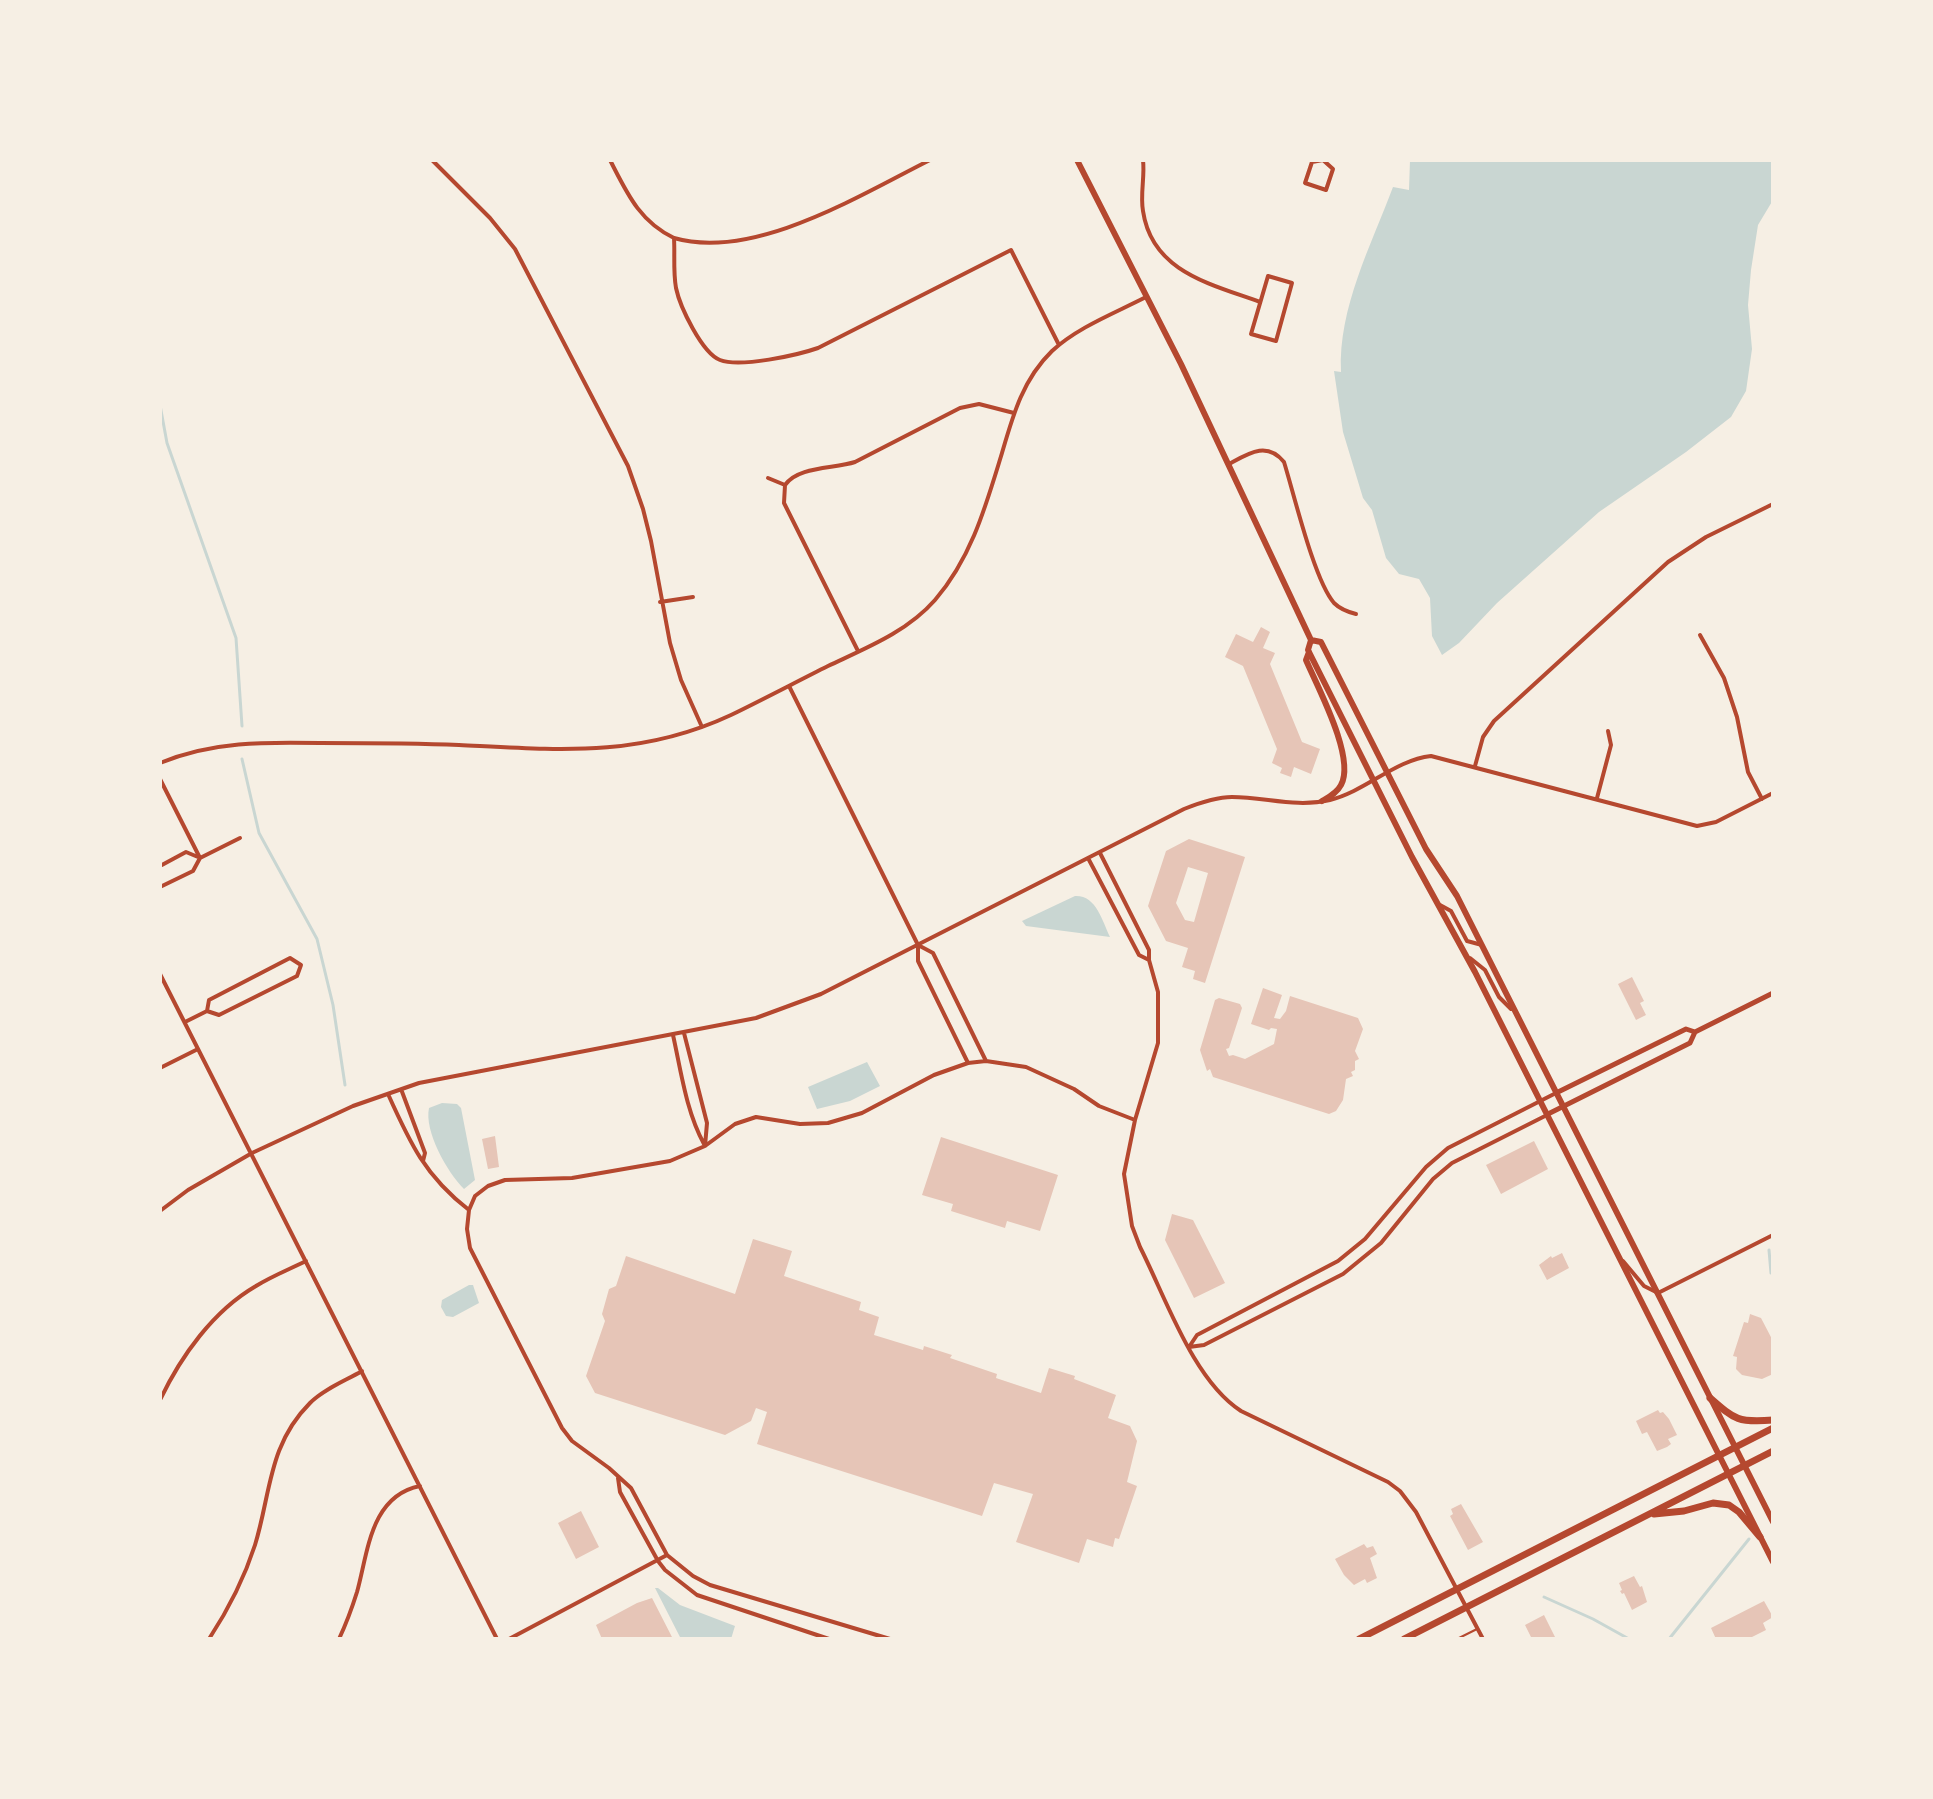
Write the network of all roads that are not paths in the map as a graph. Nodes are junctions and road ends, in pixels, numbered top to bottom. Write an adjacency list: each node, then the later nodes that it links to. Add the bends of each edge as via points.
1 (432, 160): 17 (street, via 515,249 613,436 643,509)
2 (610, 160): 7 (street, via 638,212)
3 (930, 160): 7 (street, via 789,228 715,242)
4 (1077, 160): 8 (main road)
5 (1143, 160): 9 (street, via 1142,201 1157,248 1197,279)
6 (1323, 160): 6 (street, via 1333,169 1326,190 1305,183 1312,162)
7 (674, 238): 10 (street, via 682,304 710,355 726,362 818,348 1011,250)
8 (1147, 297): 10 (street); 12 (main road)
9 (1260, 302): 9 (street, via 1268,276 1292,283 1276,341 1251,334)
10 (1059, 345): 11 (street, via 1034,373)
11 (1014, 413): 14 (street, via 979,404 960,408 855,462 799,473); 21 (street, via 984,512 958,570 920,615)
12 (1228, 464): 18 (street, via 1256,450 1279,455 1328,594 1341,609); 20 (main road)
13 (768, 478): 14 (street)
14 (785, 485): 21 (street, via 784,503)
15 (1773, 504): 27 (street, via 1668,562 1494,721)
16 (693, 597): 17 (street)
17 (660, 602): 24 (street, via 681,680)
18 (1356, 614)
19 (1700, 635): 33 (street, via 1724,678 1748,772)
20 (1311, 640): 22 (main road); 28 (main road, via 1321,642)
21 (858, 651): 23 (street)
22 (1309, 652): 30 (main road); 34 (main road, via 1306,660 1334,724 1345,771 1340,788)
23 (789, 686): 24 (street); 42 (street)
24 (702, 727): 26 (street, via 654,742 603,749 258,742 200,749)
25 (1608, 731): 32 (street, via 1611,745)
26 (160, 763)
27 (1475, 766): 28 (street, via 1431,756); 32 (street)
28 (1388, 774): 30 (street); 43 (main road)
29 (160, 779): 37 (street)
30 (1374, 781): 34 (street); 41 (main road)
31 (1773, 793): 33 (street)
32 (1597, 798): 33 (street, via 1697,826)
33 (1762, 799)
34 (1322, 801): 36 (street, via 1208,801)
35 (240, 838): 37 (street)
36 (1099, 852): 38 (street); 45 (street, via 1149,950)
37 (200, 858): 39 (street, via 186,852); 40 (street, via 193,871)
38 (1088, 858): 42 (street); 45 (street, via 1139,955)
39 (160, 866)
40 (160, 887)
41 (1440, 905): 43 (street, via 1451,911 1467,941); 44 (main road)
42 (918, 945): 52 (street, via 821,994 756,1018); 55 (street, via 933,953); 56 (street, via 918,961)
43 (1482, 945): 49 (main road)
44 (1467, 956): 49 (street, via 1485,970 1499,997); 61 (main road)
45 (1149, 960): 64 (street, via 1160,1029)
46 (160, 974): 50 (street)
47 (1773, 993): 51 (street)
48 (207, 1011): 48 (street, via 209,1000 290,958 301,965 297,976 219,1015); 50 (street)
49 (1516, 1013): 59 (main road)
50 (185, 1022): 54 (street)
51 (1695, 1032): 59 (street, via 1686,1029); 62 (street, via 1690,1043)
52 (684, 1033): 53 (street); 65 (street, via 707,1124)
53 (673, 1035): 58 (street); 65 (street)
54 (198, 1049): 57 (street); 66 (street)
55 (986, 1061): 56 (street); 64 (street, via 1052,1077 1099,1106)
56 (968, 1063): 65 (street, via 847,1118 816,1124 756,1117 735,1124)
57 (160, 1068)
58 (401, 1089): 60 (street); 67 (street, via 425,1153)
59 (1556, 1093): 61 (street); 62 (main road)
60 (388, 1094): 66 (street); 67 (street)
61 (1540, 1100): 63 (main road); 74 (street, via 1438,1155 1372,1232 1338,1261 1197,1335)
62 (1564, 1107): 63 (street); 73 (main road)
63 (1548, 1114): 71 (main road); 74 (street, via 1452,1163 1381,1243 1343,1274 1204,1345)
64 (1135, 1120): 74 (street, via 1124,1174 1132,1226)
65 (705, 1146): 68 (street, via 670,1161 604,1174 505,1180 475,1196)
66 (252, 1153): 69 (street); 72 (street)
67 (423, 1161): 68 (street, via 447,1194)
68 (469, 1210): 85 (street, via 470,1248 562,1428)
69 (160, 1211)
70 (1773, 1235): 73 (street)
71 (1620, 1258): 73 (street, via 1644,1286); 82 (main road)
72 (306, 1261): 75 (street); 77 (street, via 255,1286 224,1311 191,1348)
73 (1658, 1293): 76 (main road)
74 (1189, 1347): 93 (street, via 1229,1403 1400,1491)
75 (362, 1371): 86 (street); 96 (street, via 317,1397 284,1437 246,1569)
76 (1710, 1398): 78 (highway, via 1732,1418); 80 (main road)
77 (160, 1400)
78 (1773, 1420)
79 (1773, 1428): 80 (highway)
80 (1735, 1447): 82 (highway); 83 (main road)
81 (1773, 1451): 83 (highway)
82 (1719, 1455): 84 (main road); 93 (highway)
83 (1744, 1465): 84 (highway); 88 (main road)
84 (1729, 1474): 87 (highway); 89 (main road)
85 (618, 1478): 90 (street, via 631,1488); 91 (street, via 620,1492)
86 (420, 1486): 97 (street, via 397,1497 374,1525); 98 (street)
87 (1648, 1515): 89 (highway, via 1729,1505); 94 (highway)
88 (1773, 1522)
89 (1760, 1537): 92 (main road)
90 (667, 1555): 91 (street); 101 (street, via 710,1585)
91 (658, 1561): 99 (street); 100 (street, via 697,1595)
92 (1773, 1562)
93 (1456, 1590): 94 (street); 102 (highway)
94 (1466, 1607): 95 (street); 103 (highway)
95 (1477, 1629): 104 (lane); 105 (street)
96 (209, 1639)
97 (339, 1639)
98 (497, 1639)
99 (509, 1639)
100 (829, 1639)
101 (890, 1639)
102 (1359, 1639)
103 (1404, 1639)
104 (1457, 1639)
105 (1483, 1639)

